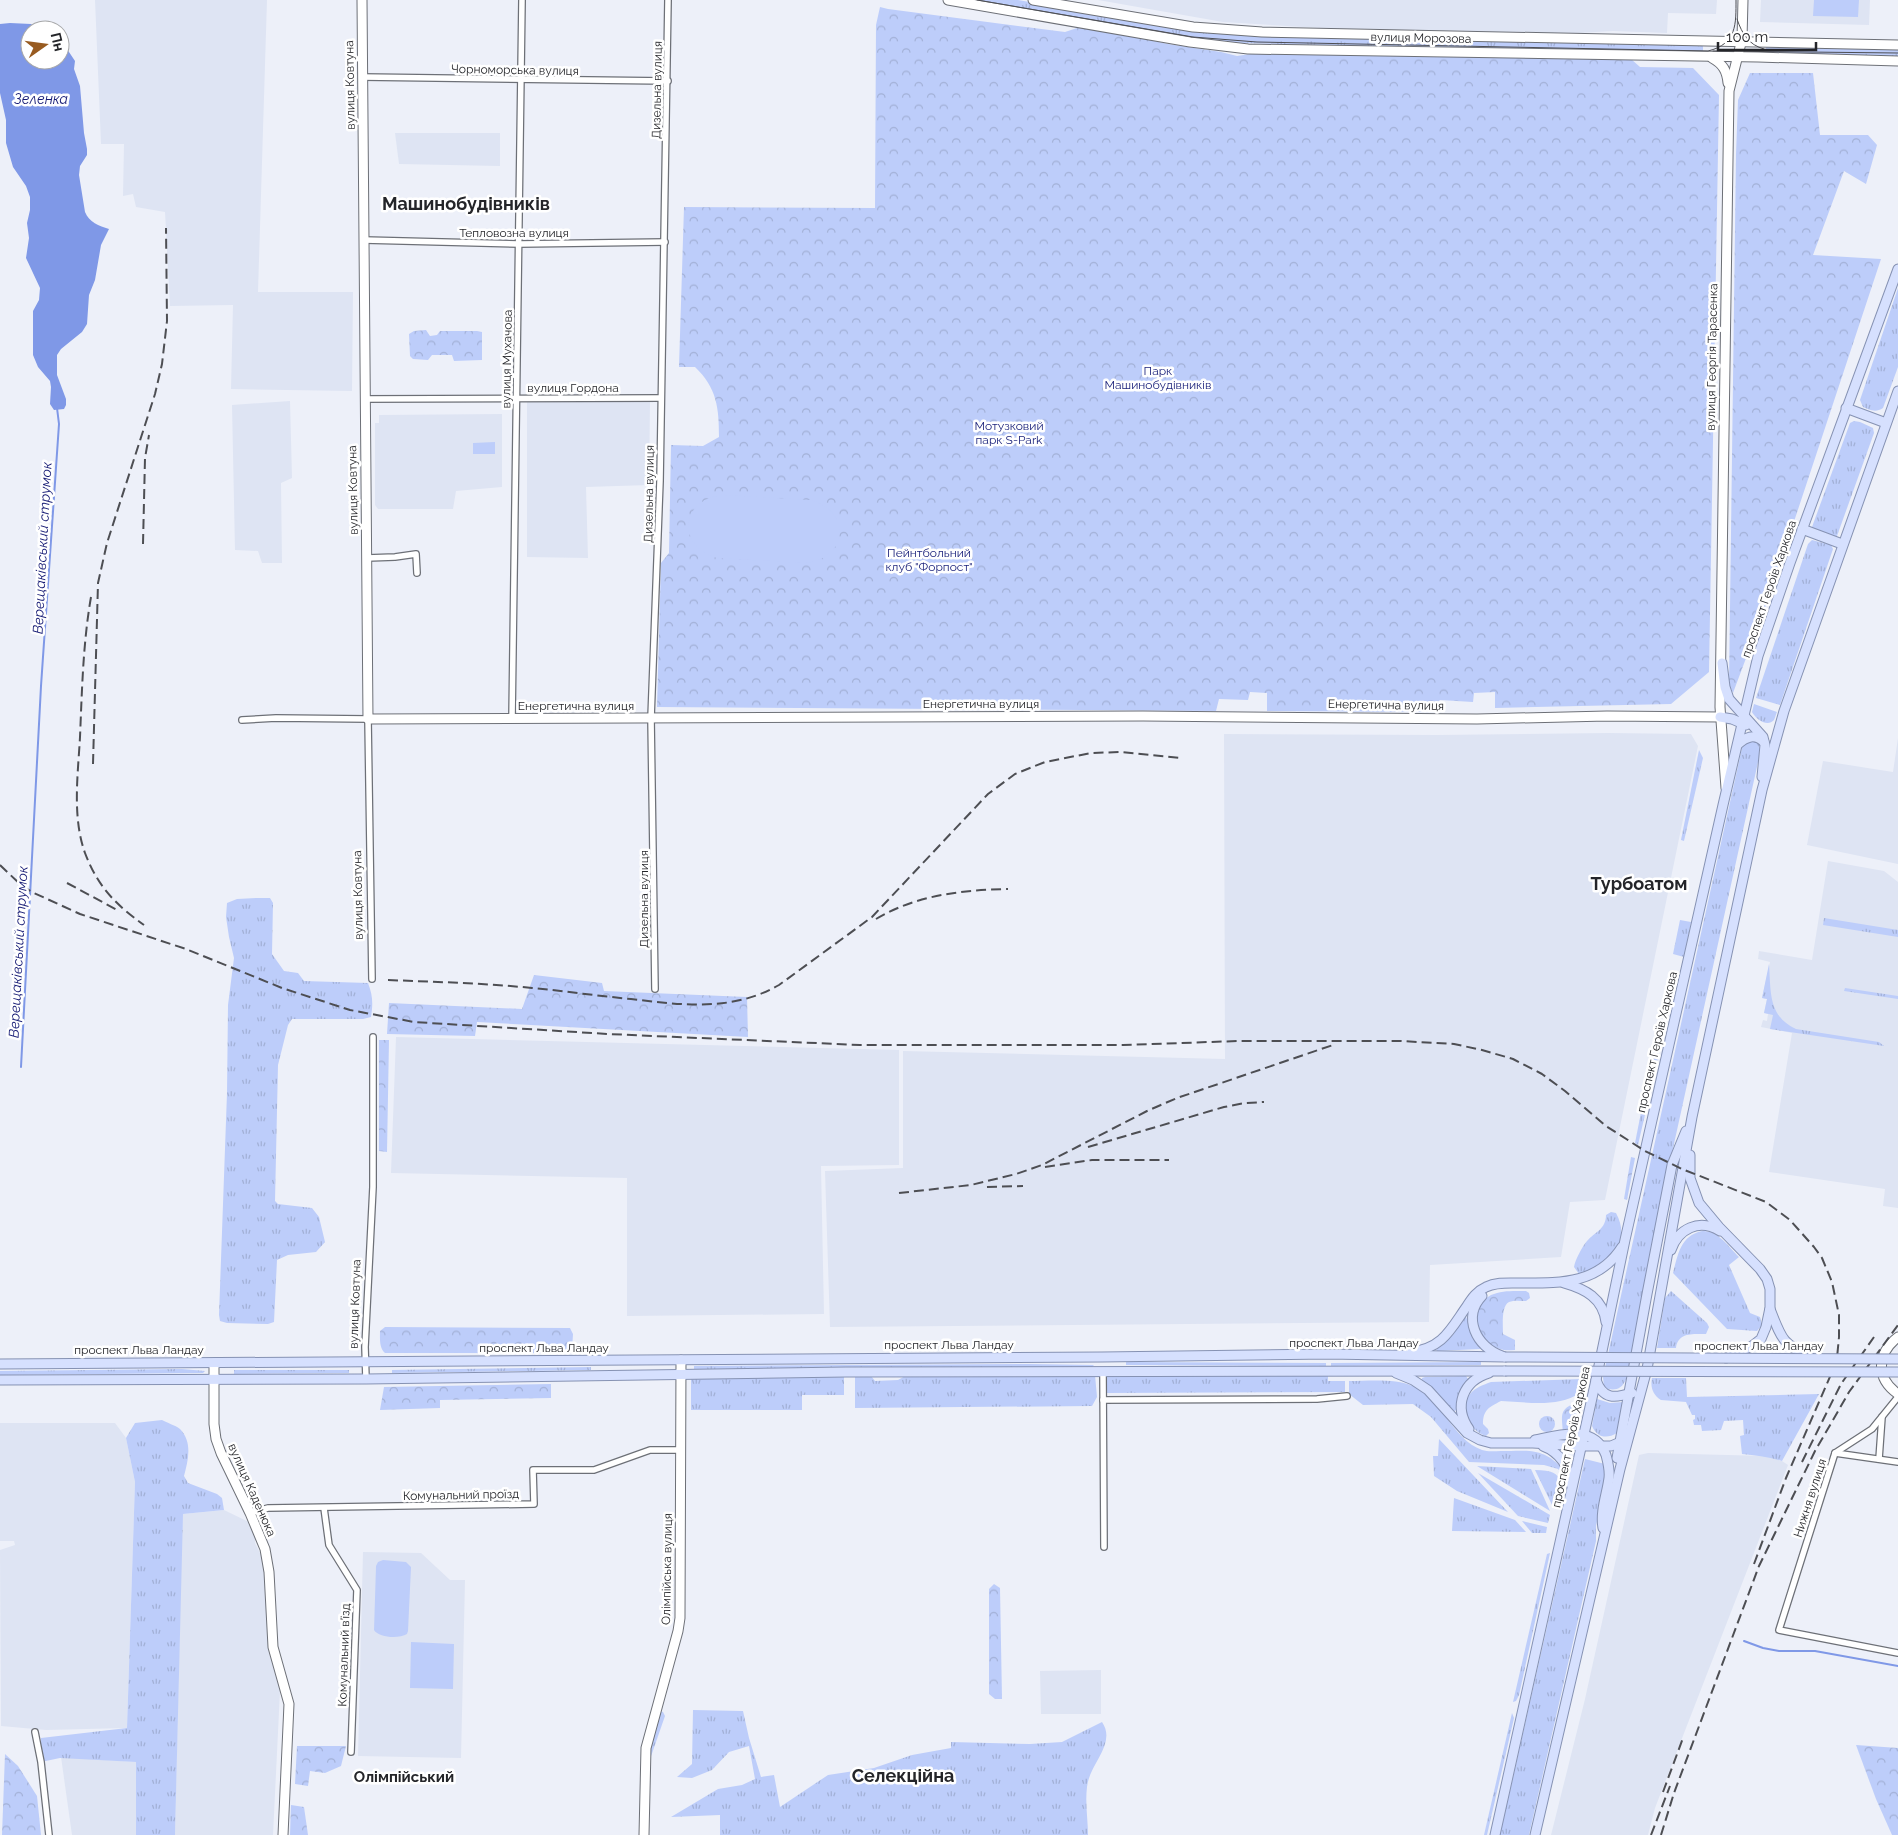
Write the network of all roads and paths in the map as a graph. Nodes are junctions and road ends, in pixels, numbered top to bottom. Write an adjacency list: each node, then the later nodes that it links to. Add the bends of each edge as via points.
1 (362, 0): 12 (street, вулиця Ковтуна)
2 (522, 0): 13 (street, вулиця Мухачова)
3 (668, 0): 14 (street, Дизельна вулиця)
4 (948, 0): 9 (street, вулиця Морозова, via 1248,49)
5 (1033, 0): 7 (street, вулиця Морозова, via 1193,28)
6 (1743, 0): 7 (street, вулиця Георгія Тарасенка)
7 (1741, 42): 8 (street, вулиця Морозова); 10 (street, вулиця Георгія Тарасенка)
8 (1898, 45)
9 (1710, 57): 10 (street, вулиця Морозова); 15 (street, via 1725,70)
10 (1737, 57): 11 (street, вулиця Морозова); 15 (street, вулиця Георгія Тарасенка)
11 (1898, 61)
12 (362, 77): 13 (street, Чорноморська вулиця); 16 (street, вулиця Ковтуна)
13 (520, 80): 14 (street, Чорноморська вулиця); 18 (street, вулиця Мухачова)
14 (668, 81): 17 (street, Дизельна вулиця)
15 (1728, 91): 30 (street, вулиця Георгія Тарасенка)
16 (364, 240): 18 (street, Тепловозна вулиця); 23 (street, вулиця Ковтуна)
17 (665, 242): 18 (street, Тепловозна вулиця); 22 (street, Дизельна вулиця)
18 (519, 244): 21 (street, вулиця Мухачова)
19 (1898, 269): 24 (main road, проспект Героїв Харкова)
20 (1898, 391): 25 (main road)
21 (516, 398): 22 (street, вулиця Гордона); 23 (street, вулиця Гордона); 34 (street, вулиця Мухачова)
22 (661, 398): 32 (street, Дизельна вулиця)
23 (364, 399): 28 (street, вулиця Ковтуна)
24 (1846, 408): 25 (main road); 26 (main road, проспект Героїв Харкова)
25 (1886, 423): 27 (main road)
26 (1802, 529): 27 (main road); 36 (main road, проспект Героїв Харкова, via 1762,641)
27 (1842, 544): 39 (main road, via 1784,711)
28 (367, 558): 29 (street, via 416,554); 33 (street, вулиця Ковтуна)
29 (417, 574)
30 (1722, 663): 31 (street, вулиця Георгія Тарасенка); 36 (main road, via 1727,696)
31 (1720, 717): 32 (street, Енергетична вулиця); 36 (main road); 40 (street, вулиця Георгія Тарасенка)
32 (651, 718): 34 (street, Енергетична вулиця); 42 (street, Дизельна вулиця)
33 (368, 719): 34 (street, Енергетична вулиця); 35 (street, Енергетична вулиця); 41 (street, вулиця Ковтуна)
34 (512, 719)
35 (242, 720)
36 (1743, 720): 37 (main road, проспект Героїв Харкова); 38 (main road, via 1761,734)
37 (1738, 744): 38 (main road, via 1752,736); 40 (main road, проспект Героїв Харкова)
38 (1765, 744): 39 (main road)
39 (1762, 790): 44 (main road)
40 (1726, 794): 46 (main road, проспект Героїв Харкова)
41 (372, 979)
42 (654, 989)
43 (373, 1037): 62 (street, вулиця Ковтуна, via 373,1187)
44 (1692, 1118): 45 (main road, via 1691,1183 1702,1207); 49 (main road); 77 (main road, via 1672,1165)
45 (1726, 1235): 49 (main road, via 1704,1225 1693,1226 1680,1234 1673,1244); 50 (main road, via 1764,1274 1770,1289)
46 (1625, 1240): 48 (main road, via 1617,1254 1602,1268); 51 (main road, проспект Героїв Харкова)
47 (1503, 1283): 48 (main road); 53 (main road, via 1488,1286 1477,1293 1449,1333 1438,1343 1418,1351); 54 (main road, via 1488,1290 1479,1300 1472,1320 1482,1343)
48 (1564, 1283): 51 (main road, via 1594,1297 1603,1310)
49 (1661, 1285): 74 (main road)
50 (1770, 1308): 57 (main road, via 1759,1341); 58 (main road, via 1787,1345)
51 (1606, 1330): 76 (main road, проспект Героїв Харкова)
52 (1898, 1337): 81 (street, via 1886,1350 1881,1369 1884,1380)
53 (1381, 1355): 55 (main road, проспект Льва Ландау); 56 (main road, проспект Льва Ландау)
54 (1505, 1356): 55 (main road, проспект Льва Ландау); 57 (main road, проспект Льва Ландау, bridge)
55 (1491, 1357): 66 (main road)
56 (1102, 1358): 61 (main road, проспект Льва Ландау); 68 (main road)
57 (1726, 1358): 58 (main road, проспект Льва Ландау, bridge)
58 (1811, 1358): 59 (main road, проспект Льва Ландау, bridge)
59 (1898, 1358)
60 (658, 1360): 61 (main road, проспект Льва Ландау); 62 (main road, проспект Льва Ландау); 70 (main road)
61 (681, 1360): 71 (street, Олімпійська вулиця)
62 (366, 1362): 63 (main road, проспект Льва Ландау); 73 (street, вулиця Ковтуна)
63 (214, 1363): 64 (main road, проспект Льва Ландау); 72 (street, вулиця Каденюка)
64 (0, 1364)
65 (1381, 1371): 66 (main road, проспект Льва Ландау); 68 (main road, проспект Льва Ландау); 85 (main road, via 1419,1384)
66 (1491, 1371): 67 (main road, проспект Льва Ландау)
67 (1505, 1371): 69 (main road, проспект Льва Ландау, bridge); 85 (main road, via 1475,1380 1464,1393 1460,1407 1462,1417)
68 (1103, 1372): 71 (main road, проспект Льва Ландау); 82 (street)
69 (1898, 1372)
70 (658, 1375): 71 (main road, проспект Льва Ландау); 73 (main road, проспект Льва Ландау)
71 (682, 1375): 91 (street, Олімпійська вулиця)
72 (213, 1379): 73 (main road, проспект Льва Ландау); 75 (main road, проспект Льва Ландау); 97 (street, вулиця Каденюка, via 216,1439)
73 (366, 1379)
74 (1644, 1379): 78 (main road, via 1637,1390); 84 (main road)
75 (0, 1380)
76 (1596, 1380): 80 (main road, via 1605,1394); 87 (main road, проспект Героїв Харкова)
77 (1631, 1382): 78 (main road); 80 (main road)
78 (1628, 1394): 80 (main road); 86 (main road)
79 (1347, 1396): 82 (street, via 1317,1399)
80 (1618, 1396)
81 (1898, 1396): 83 (street, Нижня вулиця)
82 (1103, 1400): 99 (street)
83 (1882, 1416): 92 (street, Нижня вулиця, via 1872,1429); 93 (street)
84 (1629, 1433): 86 (main road); 98 (main road)
85 (1476, 1439): 88 (main road, via 1492,1443)
86 (1620, 1441): 90 (main road); 98 (main road)
87 (1582, 1442): 88 (main road, via 1554,1436); 89 (main road); 90 (main road); 95 (main road, проспект Героїв Харкова)
88 (1522, 1443): 89 (main road)
89 (1534, 1443): 95 (main road, via 1550,1449 1563,1461 1570,1475)
90 (1600, 1445): 98 (main road, via 1609,1471 1602,1517)
91 (681, 1450): 96 (street, Комунальний проїзд, via 650,1450 594,1470 533,1470 534,1504); 105 (street, Олімпійська вулиця, via 679,1622 646,1748)
92 (1835, 1453): 93 (street); 100 (street, Нижня вулиця, via 1779,1630)
93 (1879, 1459): 94 (street)
94 (1898, 1462)
95 (1570, 1498): 106 (main road, проспект Героїв Харкова)
96 (324, 1508): 97 (street, via 268,1508); 102 (street, Комунальний в’їзд, via 329,1545 357,1590)
97 (250, 1513): 104 (street, вулиця Каденюка, via 266,1555 273,1647 289,1704)
98 (1604, 1538): 107 (main road)
99 (1104, 1547)
100 (1898, 1652)
101 (35, 1732): 103 (street)
102 (351, 1752)
103 (49, 1835)
104 (283, 1835)
105 (644, 1835)
106 (1495, 1835)
107 (1535, 1835)

